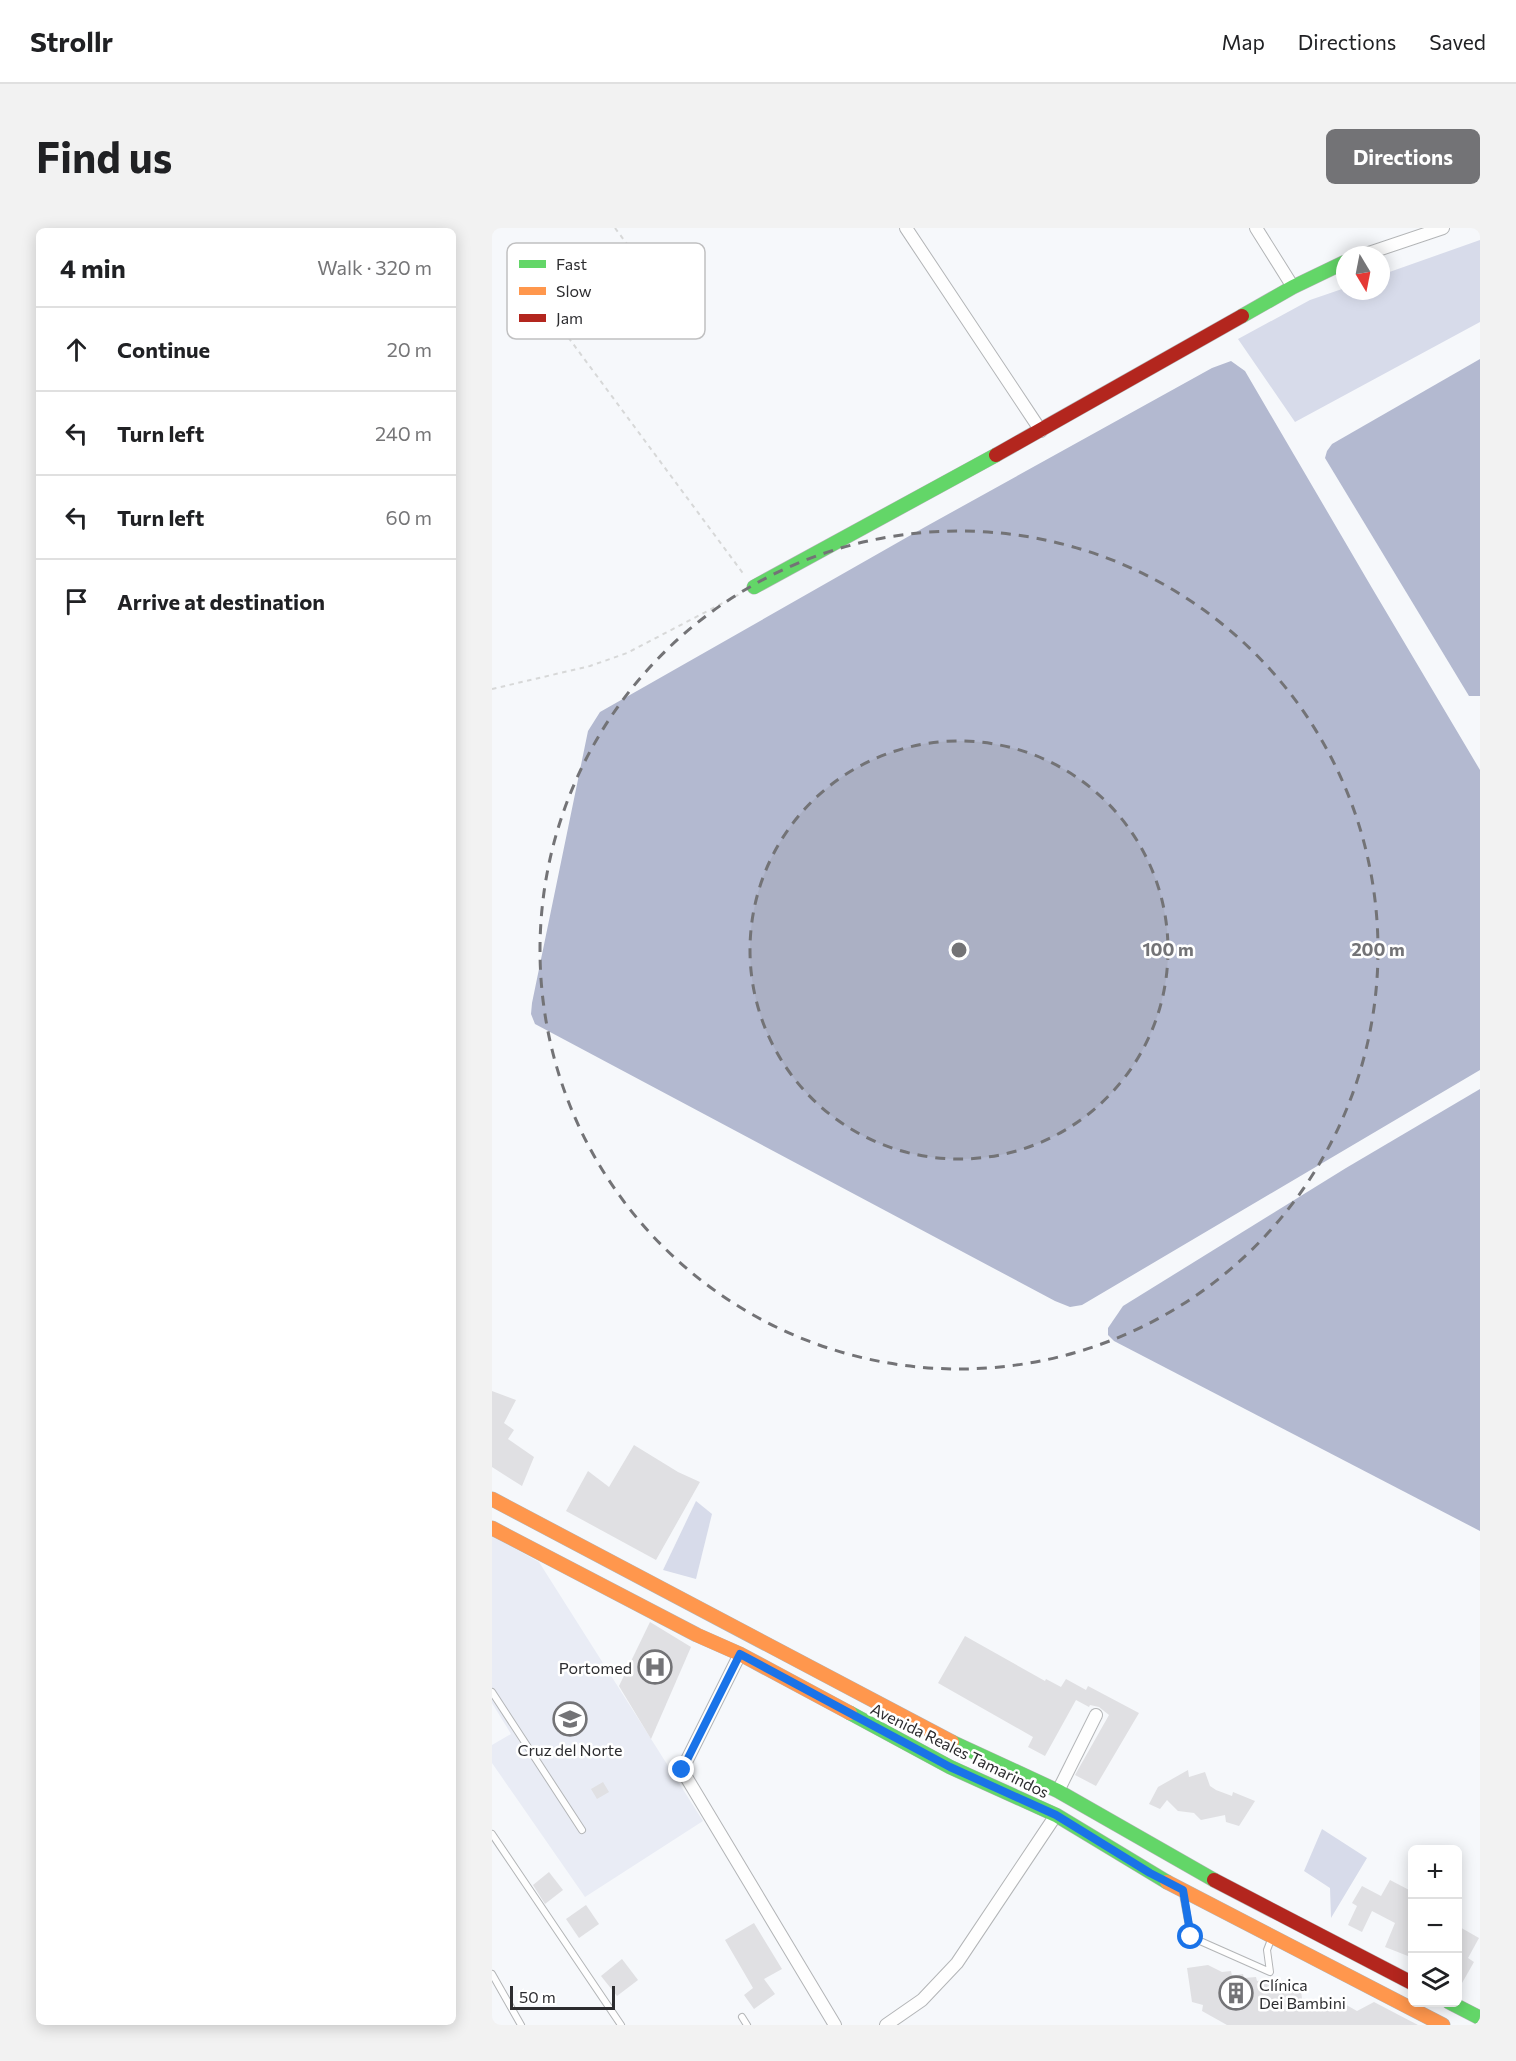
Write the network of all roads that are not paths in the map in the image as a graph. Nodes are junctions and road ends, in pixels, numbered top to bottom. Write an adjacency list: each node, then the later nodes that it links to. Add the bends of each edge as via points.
1 (906, 228): 7 (street)
2 (1256, 228): 6 (street)
3 (1443, 228): 4 (street)
4 (1390, 246)
5 (1336, 266): 6 (main road)
6 (1293, 287): 7 (main road)
7 (1041, 431): 8 (main road)
8 (754, 587)
9 (492, 1499): 11 (main road, Avenida Reales Tamarindos)
10 (492, 1528): 12 (main road, Avenida Reales Tamarindos)
11 (708, 1613): 12 (main road); 16 (main road, Avenida Reales Tamarindos, via 962,1747)
12 (697, 1635): 13 (main road, Avenida Reales Tamarindos)
13 (740, 1654): 17 (main road, Avenida Reales Tamarindos, via 950,1767); 31 (street, via 682,1770)
14 (492, 1692): 18 (lane)
15 (1096, 1715): 16 (street)
16 (1058, 1791): 20 (main road, Avenida Reales Tamarindos)
17 (1056, 1815): 21 (main road, Avenida Reales Tamarindos); 32 (street, via 957,1963 922,2000)
18 (582, 1830)
19 (492, 1834): 29 (lane)
20 (1186, 1866): 21 (main road); 24 (main road, Avenida Reales Tamarindos)
21 (1179, 1888): 22 (main road, Avenida Reales Tamarindos); 22 (lane, via 1191,1937 1270,1972 1266,1950)
22 (1272, 1936): 33 (main road, Avenida Reales Tamarindos)
23 (492, 1974): 28 (lane)
24 (1408, 1980)
25 (1459, 2007): 27 (main road)
26 (742, 2017): 30 (lane)
27 (1480, 2018)
28 (521, 2025)
29 (621, 2025)
30 (747, 2025)
31 (835, 2025)
32 (886, 2025)
33 (1443, 2025)

